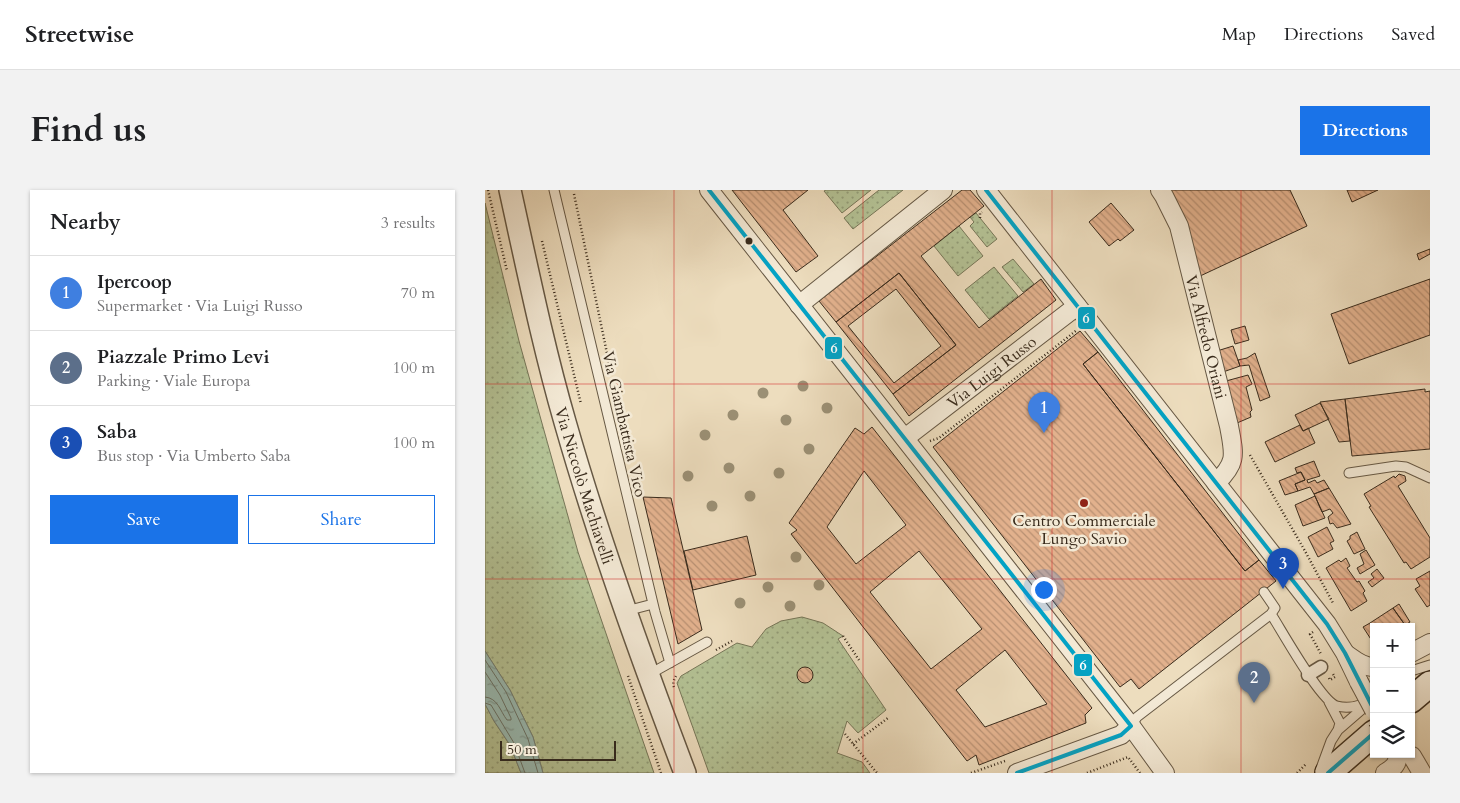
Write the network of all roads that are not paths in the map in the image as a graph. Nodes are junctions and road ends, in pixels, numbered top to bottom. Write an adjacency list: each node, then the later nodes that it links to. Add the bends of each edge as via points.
1 (510, 190): 15 (street, Via Niccolò Machiavelli, via 564,420)
2 (555, 190): 14 (lane, Via Giambattista Vico)
3 (709, 190): 7 (street)
4 (943, 190): 7 (street)
5 (986, 190): 8 (street)
6 (1160, 190): 12 (street, Via Alfredo Oriani, via 1179,226 1229,426 1232,464)
7 (799, 305): 9 (street)
8 (1077, 306): 9 (street, Via Luigi Russo); 12 (street)
9 (905, 438): 34 (street)
10 (1349, 472): 11 (lane, via 1396,466)
11 (1430, 478)
12 (1217, 483): 20 (street, via 1327,624)
13 (1264, 592): 16 (lane, via 1275,608)
14 (653, 604): 15 (lane); 21 (lane, Via Giambattista Vico)
15 (625, 612): 27 (street, Via Niccolò Machiavelli)
16 (1271, 614): 26 (lane); 34 (lane, via 1137,717)
17 (707, 642): 21 (lane)
18 (1430, 643): 19 (street)
19 (1415, 651)
20 (1345, 653): 24 (street); 33 (street, bridge)
21 (670, 663): 27 (lane)
22 (1430, 665): 25 (lane)
23 (1321, 667): 26 (street)
24 (1370, 667)
25 (1415, 670)
26 (1309, 674): 30 (lane)
27 (647, 675): 41 (street, Via Niccolò Machiavelli)
28 (1430, 684): 29 (main road)
29 (1415, 697)
30 (1327, 700): 31 (lane, via 1335,706 1350,707); 35 (lane, via 1340,722)
31 (1370, 701)
32 (1370, 702): 35 (lane)
33 (1370, 703)
34 (1131, 726): 39 (street, via 1121,735); 42 (street)
35 (1338, 730): 43 (lane)
36 (1370, 736): 40 (main road)
37 (1401, 758): 44 (street)
38 (1407, 758): 45 (street)
39 (1014, 766)
40 (1317, 769)
41 (685, 773)
42 (1165, 773)
43 (1319, 773)
44 (1385, 773)
45 (1422, 773)

